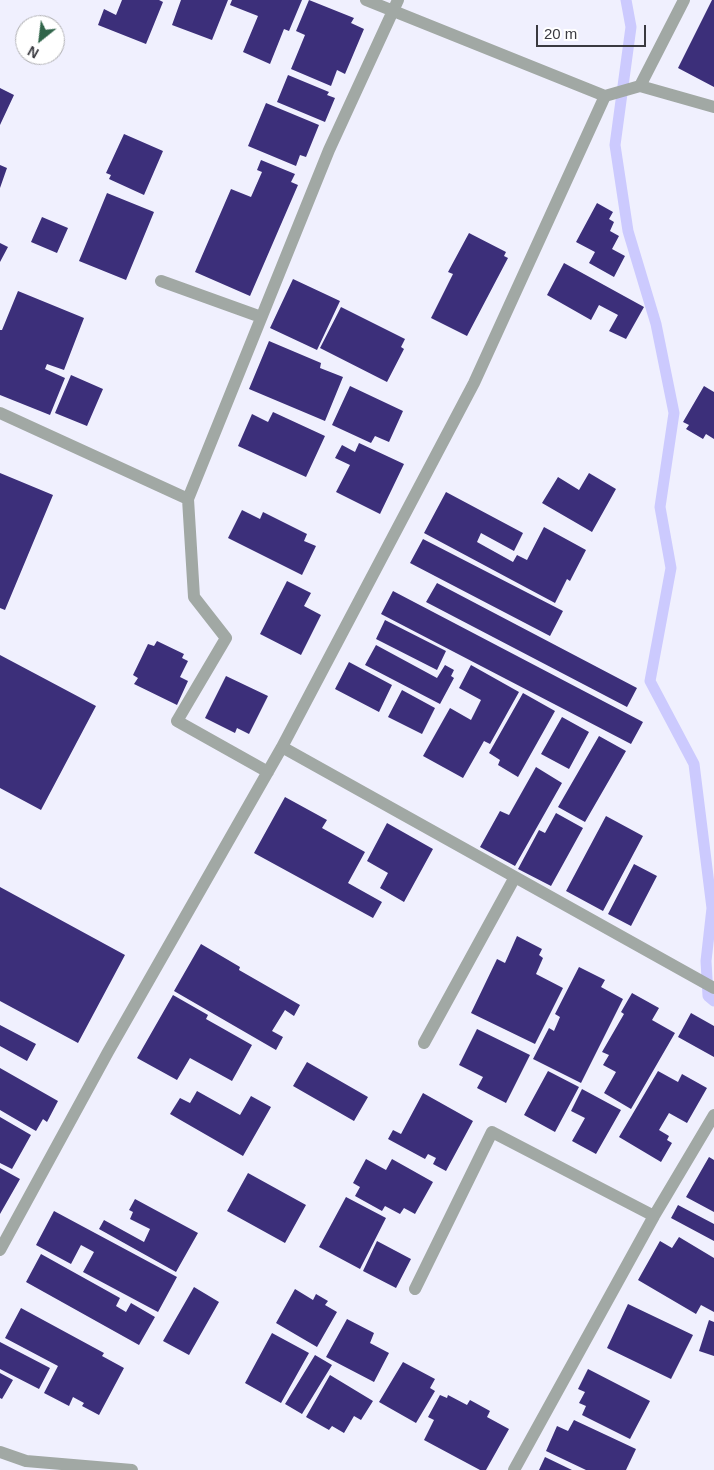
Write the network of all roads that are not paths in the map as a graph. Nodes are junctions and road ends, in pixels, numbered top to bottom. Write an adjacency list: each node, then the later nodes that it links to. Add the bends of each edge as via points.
1 (366, 0): 3 (street)
2 (684, 0): 4 (street)
3 (395, 5): 5 (street); 8 (street, via 329,150)
4 (640, 86): 5 (street); 6 (street)
5 (605, 96): 11 (street, via 474,383)
6 (714, 107)
7 (161, 281): 8 (street)
8 (262, 317): 10 (street)
9 (0, 413): 10 (street)
10 (188, 499): 12 (street, via 194,597 226,638 177,721)
11 (282, 747): 12 (street); 13 (street)
12 (268, 772): 18 (street, via 113,1043)
13 (515, 877): 14 (street); 15 (street)
14 (714, 988)
15 (424, 1042)
16 (714, 1115): 17 (street)
17 (654, 1216): 19 (street, via 492,1132); 22 (street)
18 (0, 1250)
19 (415, 1289)
20 (0, 1452): 21 (street, via 26,1461)
21 (132, 1470)
22 (514, 1470)

